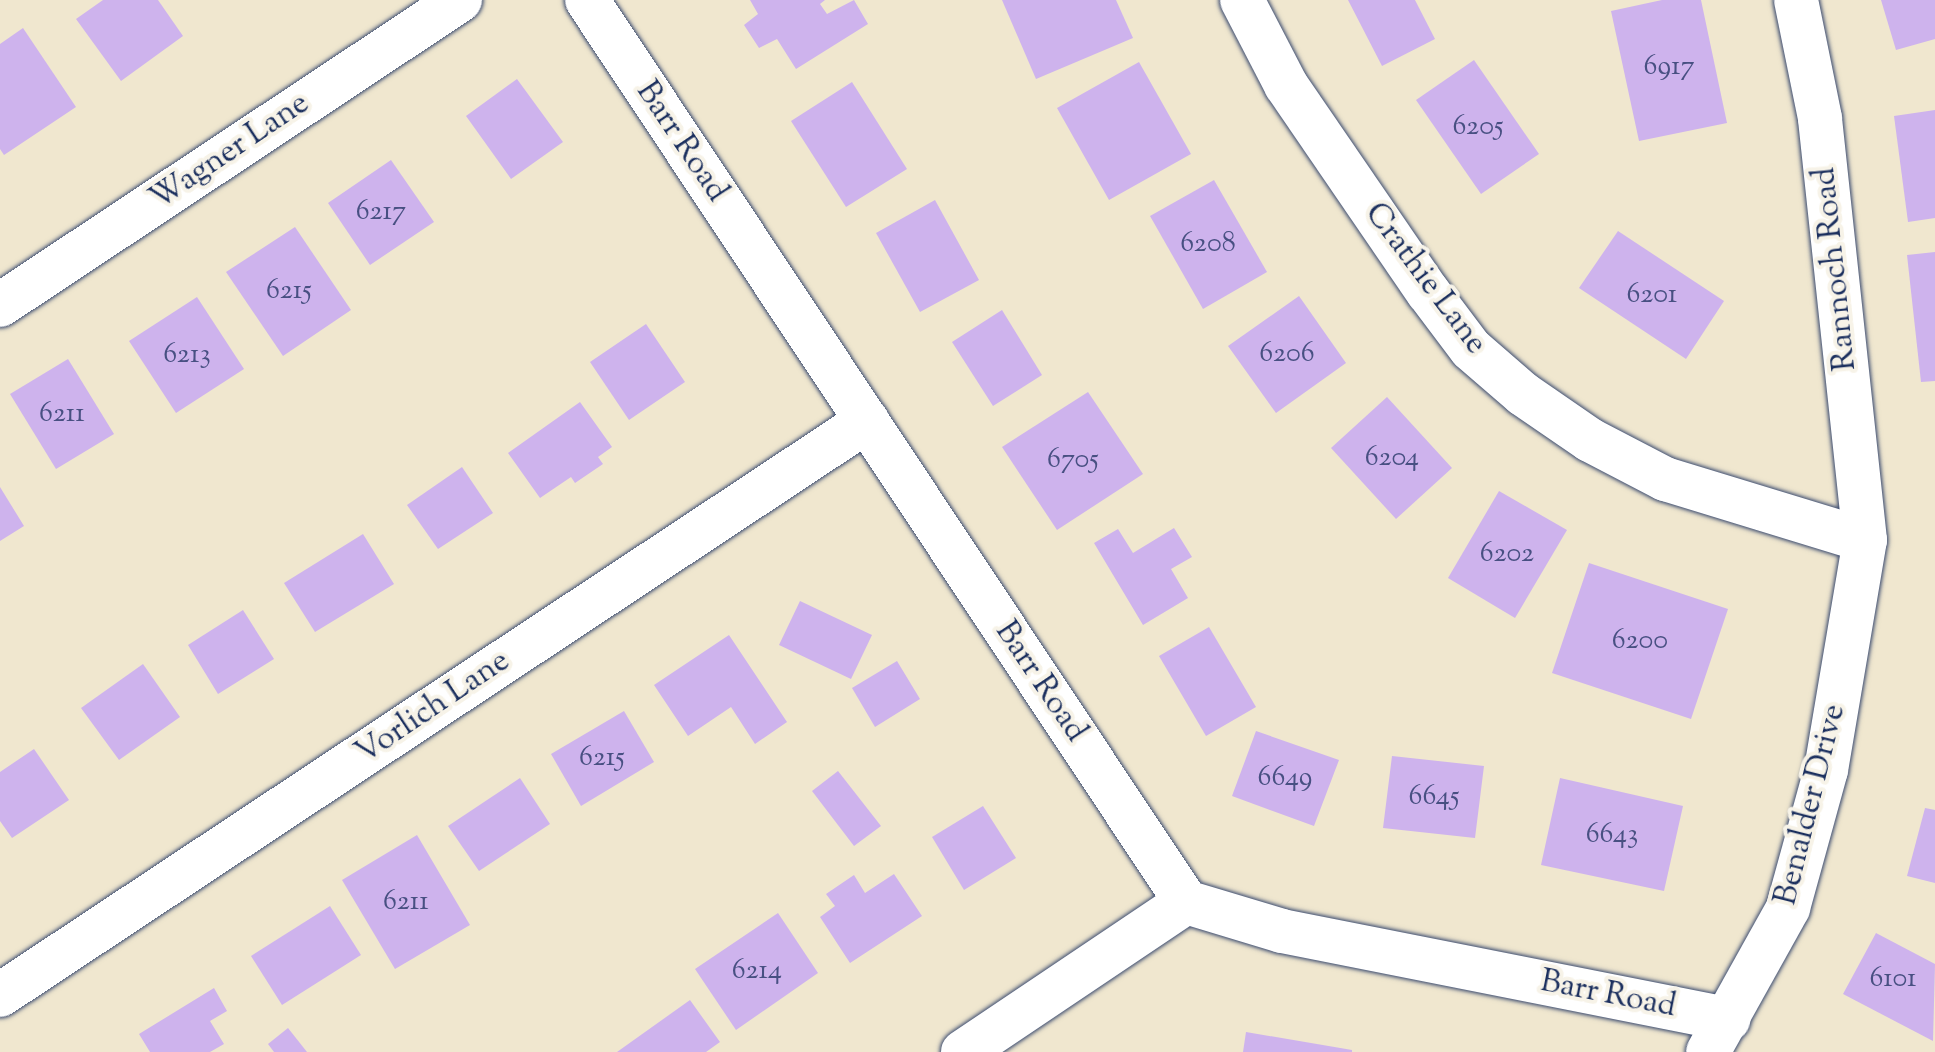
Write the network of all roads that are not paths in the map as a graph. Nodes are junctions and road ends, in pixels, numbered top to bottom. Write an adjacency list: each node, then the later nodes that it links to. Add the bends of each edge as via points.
1 (460, 0): 5 (street, Wagner Lane)
2 (587, 0): 6 (street, Barr Road)
3 (1242, 0): 7 (street, Crathie Lane, via 1286,85 1471,349 1523,394 1590,440 1665,479)
4 (1796, 0): 7 (street, Rannoch Road, via 1820,118)
5 (0, 305)
6 (867, 421): 8 (street, Barr Road); 9 (street, Vorlich Lane)
7 (1865, 540): 10 (street, Benalder Drive, via 1826,770 1788,908)
8 (1186, 902): 10 (street, Barr Road, via 1282,931); 11 (street)
9 (0, 995)
10 (1718, 1036)
11 (963, 1052)

